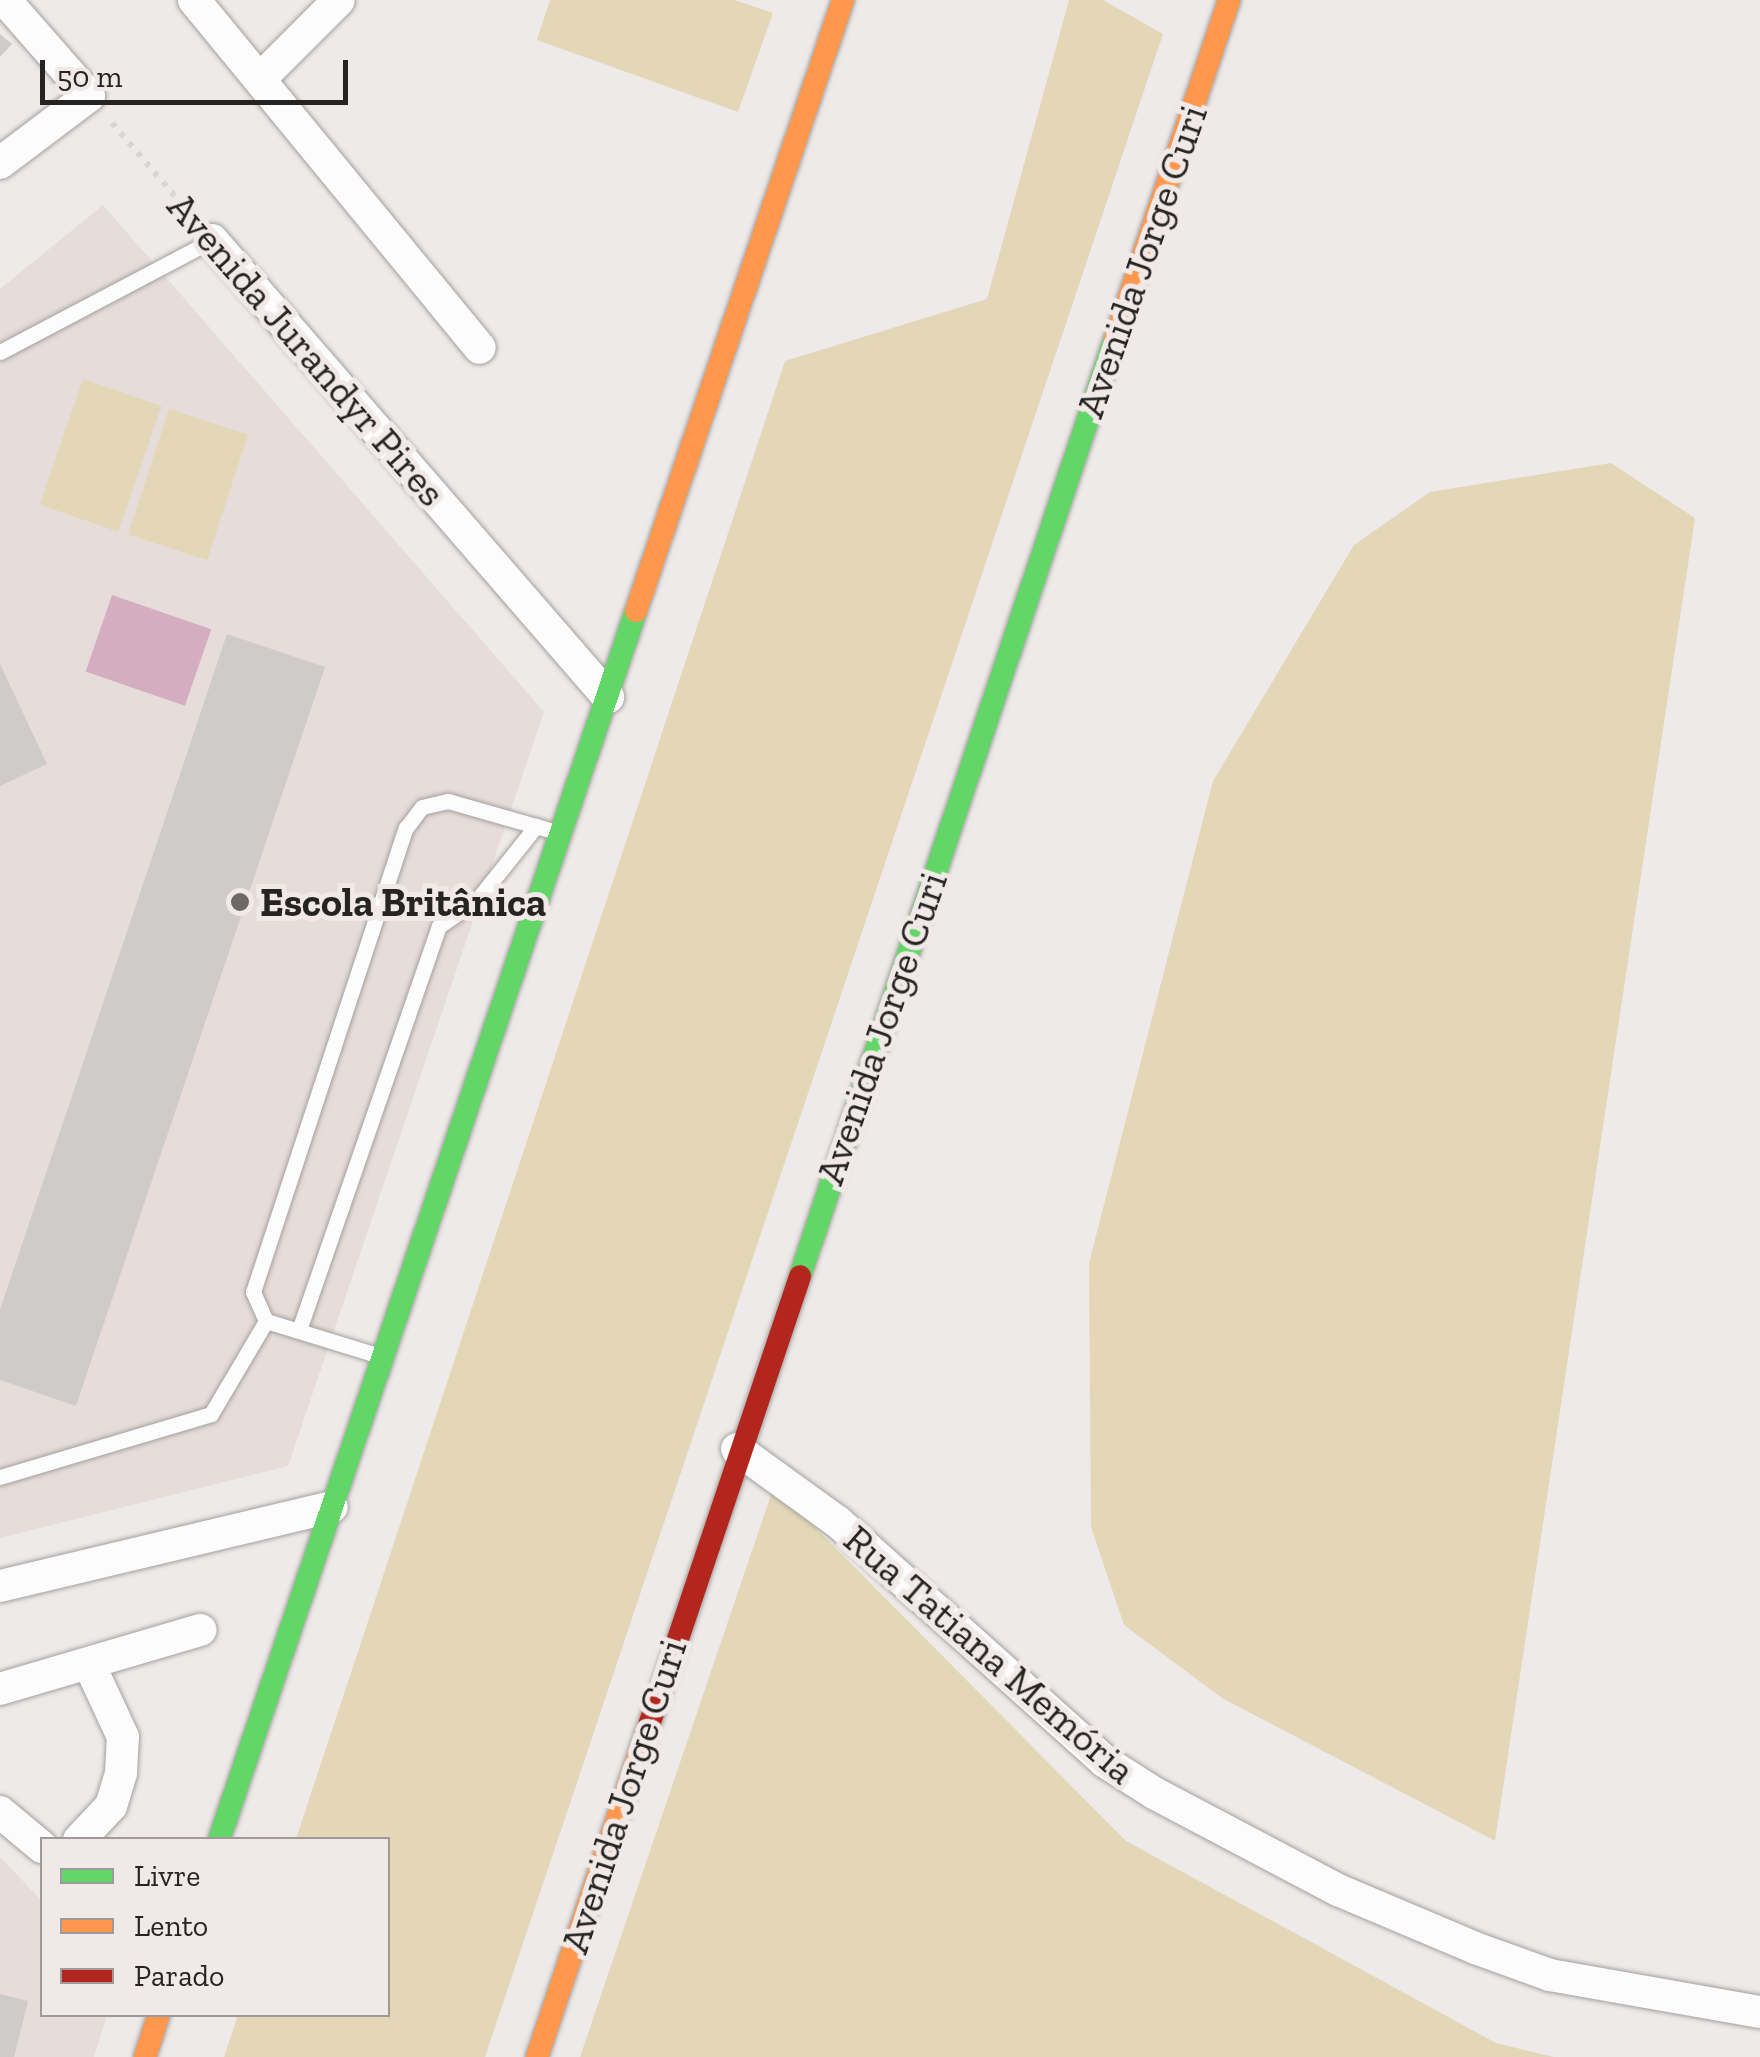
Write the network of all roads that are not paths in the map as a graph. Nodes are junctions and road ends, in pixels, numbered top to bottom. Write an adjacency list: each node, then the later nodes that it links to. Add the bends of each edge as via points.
1 (5, 0): 7 (street, via 89,96)
2 (194, 0): 6 (street)
3 (339, 0): 6 (street)
4 (843, 0): 11 (street)
5 (1229, 0): 17 (street, Avenida Jorge Curi)
6 (263, 76): 9 (street)
7 (0, 162)
8 (212, 240): 10 (lane); 11 (street, Avenida Jurandyr Pires)
9 (480, 348)
10 (0, 352)
11 (608, 697): 13 (street)
12 (536, 826): 13 (lane); 14 (lane, via 448,801 422,807 406,828 259,1267 252,1292); 15 (lane, via 477,900 439,926)
13 (561, 834): 16 (street)
14 (266, 1321): 15 (lane); 18 (lane, via 211,1414)
15 (299, 1330): 16 (lane)
16 (384, 1357): 19 (street)
17 (737, 1449): 28 (street, Rua Tatiana Memória, via 838,1522 1104,1761 1154,1793 1338,1890 1475,1948 1550,1975); 32 (street, Avenida Jorge Curi)
18 (0, 1477)
19 (332, 1507): 20 (street); 26 (street)
20 (0, 1586)
21 (200, 1630): 22 (street)
22 (90, 1666): 23 (street); 25 (street, via 123,1737 111,1806)
23 (0, 1689)
24 (0, 1812): 27 (street)
25 (83, 1837)
26 (220, 1837)
27 (40, 1845)
28 (1760, 2012)
29 (131, 2017): 31 (street)
30 (158, 2017): 31 (street)
31 (143, 2057)
32 (537, 2057)

